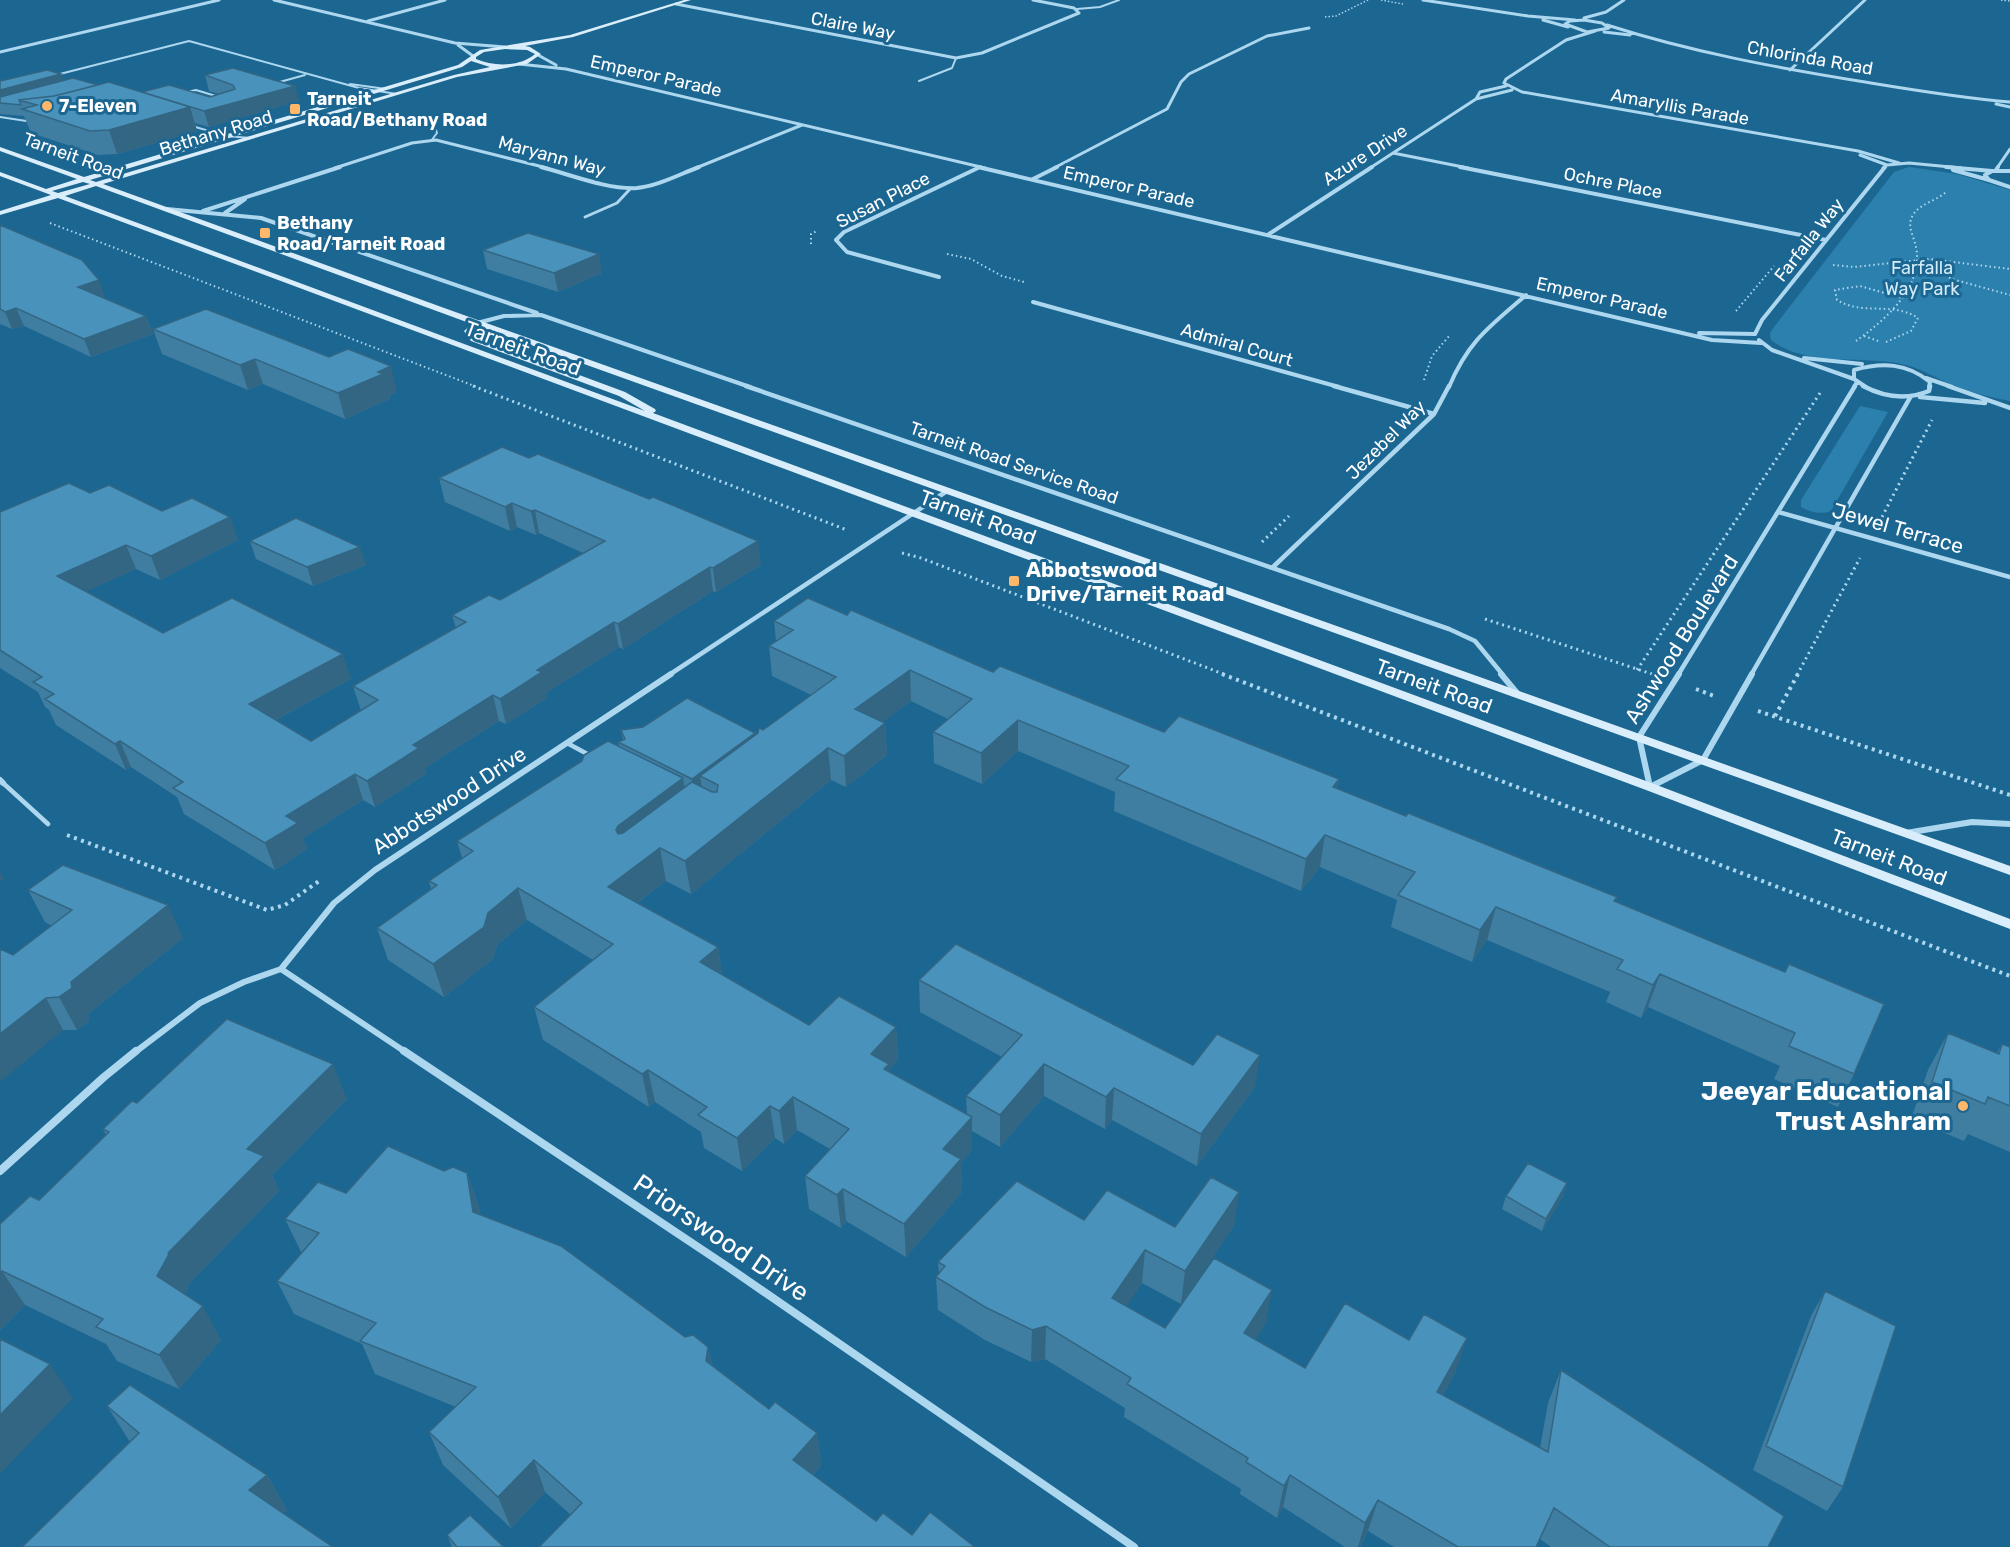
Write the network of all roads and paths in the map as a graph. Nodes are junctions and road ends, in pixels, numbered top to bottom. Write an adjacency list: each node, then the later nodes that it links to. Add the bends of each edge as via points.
1 (219, 0): 31 (street)
2 (274, 0): 21 (street)
3 (445, 0): 21 (street)
4 (689, 0): 14 (main road)
5 (1033, 0): 16 (street, Claire Way)
6 (1119, 0): 16 (lane, Claire Way)
7 (1368, 0): 19 (path)
8 (1381, 0): 15 (path)
9 (1423, 0): 18 (street)
10 (1624, 0): 17 (street)
11 (1865, 0): 37 (street)
12 (2001, 0): 13 (path)
13 (2010, 1)
14 (676, 4): 26 (main road); 34 (street, Claire Way)
15 (1404, 4)
16 (1077, 9): 34 (street, Claire Way, via 1076,15 1048,27 972,56)
17 (1606, 12): 20 (street); 22 (street)
18 (1528, 16): 20 (street); 23 (street)
19 (1321, 19)
20 (1576, 20): 22 (street, Chlorinda Road); 23 (street, via 1566,22)
21 (364, 22): 29 (street)
22 (1606, 24): 25 (street, via 1608,29); 27 (street, Chlorinda Road)
23 (1568, 27): 25 (street, Chlorinda Road); 28 (street)
24 (1309, 28): 74 (street, via 1267,36 1189,75 1181,80 1167,109)
25 (1596, 31): 27 (street, Chlorinda Road); 28 (street)
26 (571, 36): 30 (main road); 32 (main road, via 547,46)
27 (1645, 37): 37 (street, Chlorinda Road)
28 (1566, 40): 43 (street, via 1506,79)
29 (455, 43): 30 (street); 33 (street)
30 (508, 47): 32 (main road, via 534,49); 33 (main road, Bethany Road)
31 (0, 52)
32 (538, 55): 35 (main road); 36 (street, Emperor Parade)
33 (473, 56): 35 (main road, via 473,60 483,64); 44 (main road, Bethany Road, via 453,68)
34 (956, 58): 40 (lane, Claire Way, via 952,68)
35 (513, 64): 36 (street, Emperor Parade); 48 (main road, Bethany Road)
36 (566, 69): 57 (street, Emperor Parade)
37 (1790, 70): 51 (street, Chlorinda Road)
38 (308, 74): 39 (lane, via 189,41 53,76); 41 (lane); 42 (lane)
39 (62, 78)
40 (919, 81)
41 (342, 83): 44 (lane); 46 (lane)
42 (273, 84)
43 (1506, 86): 45 (street); 50 (street, Azure Drive, via 1480,92)
44 (384, 88): 46 (main road, Bethany Road); 48 (lane)
45 (1514, 90): 50 (street, Azure Drive); 63 (street, Amaryllis Parade)
46 (374, 91): 48 (lane); 59 (main road, Bethany Road)
47 (184, 93): 49 (lane, via 196,90)
48 (398, 94): 60 (main road, Bethany Road)
49 (226, 99)
50 (1476, 99): 65 (street, Azure Drive)
51 (1972, 99): 52 (street, Chlorinda Road); 53 (street, Chlorinda Road)
52 (2010, 102)
53 (2010, 107)
54 (0, 117): 55 (lane)
55 (38, 121)
56 (189, 125): 59 (lane)
57 (802, 125): 68 (street, Emperor Parade); 78 (street, Maryann Way, via 662,182)
58 (435, 127): 61 (lane, via 438,129)
59 (226, 136): 60 (lane); 73 (main road, Bethany Road)
60 (251, 138): 76 (main road, Bethany Road)
61 (431, 141): 78 (street, Maryann Way, via 454,143 606,185); 80 (street, Maryann Way)
62 (0, 149): 73 (main road, Tarneit Road)
63 (1843, 149): 66 (street, Amaryllis Parade); 67 (street, Amaryllis Parade)
64 (2010, 149): 70 (street)
65 (1393, 153): 90 (street, Azure Drive); 91 (street, Ochre Place)
66 (1899, 163): 67 (street, Amaryllis Parade); 69 (street, Amaryllis Parade)
67 (1887, 165): 91 (street, Farfalla Way)
68 (980, 166): 74 (street, Emperor Parade); 97 (street, Susan Place, via 844,232 836,240 847,252)
69 (1941, 166): 70 (street, Amaryllis Parade); 75 (street, Amaryllis Parade)
70 (1994, 171): 71 (street, Amaryllis Parade); 75 (street, via 1985,175)
71 (2010, 171)
72 (0, 174): 79 (main road, Tarneit Road)
73 (85, 179): 76 (main road, Tarneit Road); 79 (main road, Bethany Road)
74 (1033, 179): 90 (street, Emperor Parade)
75 (1989, 180): 77 (street, Amaryllis Parade)
76 (99, 184): 81 (main road, Bethany Road); 83 (main road, Tarneit Road)
77 (2010, 187)
78 (631, 188): 87 (lane, Maryann Way, via 626,199)
79 (45, 191): 81 (main road, Tarneit Road); 82 (main road, Bethany Road)
80 (253, 195): 84 (street, Maryann Way); 86 (street, Maryann Way)
81 (59, 196): 85 (main road, Bethany Road); 117 (main road, Tarneit Road)
82 (0, 206)
83 (167, 209): 84 (street, Tarneit Road); 104 (main road, Tarneit Road)
84 (203, 211): 86 (street, Tarneit Road)
85 (0, 213)
86 (225, 213): 103 (street, Tarneit Road, via 261,218 299,230)
87 (585, 217)
88 (40, 219): 122 (path)
89 (823, 228): 92 (path, via 811,234)
90 (1269, 234): 99 (street, Emperor Parade)
91 (1826, 240): 95 (street, Farfalla Way)
92 (811, 244)
93 (937, 254): 98 (path, via 971,259 1002,276)
94 (1917, 259): 95 (path, via 1844,267); 96 (path, via 1967,261); 100 (path, via 1952,279)
95 (1810, 261): 106 (street, Farfalla Way)
96 (2010, 269)
97 (939, 278)
98 (1024, 282)
99 (1527, 295): 105 (street, Emperor Parade); 116 (street, Jezebel Way, via 1467,349)
100 (2010, 295)
101 (1902, 298): 108 (path, via 1868,287 1845,286 1835,290 1837,300 1847,305 1887,306 1918,318 1912,331)
102 (1033, 302): 116 (street, Admiral Court)
103 (541, 315): 104 (street, Tarneit Road Service Road, via 504,316); 124 (street, Tarneit Road Service Road)
104 (477, 323): 117 (main road, via 468,331 474,339 622,394); 118 (main road, Tarneit Road)
105 (1685, 332): 106 (street, Emperor Parade); 107 (street, Emperor Parade, via 1712,340)
106 (1755, 334): 107 (street)
107 (1761, 343): 109 (street, Emperor Parade)
108 (1882, 343)
109 (1792, 357): 110 (street, Emperor Parade); 112 (street, Emperor Parade)
110 (1874, 364): 111 (street, Emperor Parade, via 1907,369); 112 (street, via 1854,370)
111 (1924, 377): 113 (street, via 1930,382 1929,391); 114 (street)
112 (1856, 380): 113 (street, Emperor Parade, via 1887,394); 119 (street, Ashwood Boulevard)
113 (1913, 396): 114 (street); 121 (street)
114 (1994, 404): 115 (street)
115 (2010, 408)
116 (1434, 414): 124 (street, Jezebel Way)
117 (684, 429): 120 (main road, Tarneit Road)
118 (947, 490): 120 (street, Abbotswood Drive); 126 (main road, Tarneit Road)
119 (1778, 512): 121 (street, Jewel Terrace); 127 (street, Ashwood Boulevard)
120 (913, 514): 128 (street, Abbotswood Drive); 132 (main road, Tarneit Road)
121 (1837, 528): 125 (street, Jewel Terrace); 130 (street)
122 (848, 531)
123 (902, 553): 140 (path)
124 (1273, 567): 126 (street, Tarneit Road Service Road, via 1468,636)
125 (2010, 577)
126 (1517, 693): 127 (main road, Tarneit Road)
127 (1639, 737): 130 (main road, Tarneit Road); 132 (street, Ashwood Boulevard)
128 (567, 743): 129 (lane); 137 (street, Abbotswood Drive, via 375,870)
129 (597, 758)
130 (1703, 760): 132 (street); 135 (main road, Tarneit Road)
131 (1, 781): 133 (lane)
132 (1650, 787): 138 (main road, Tarneit Road)
133 (48, 824): 137 (path, via 67,835 267,910 285,905 319,881)
134 (2010, 824): 135 (street, via 1972,822)
135 (1906, 833): 136 (main road, Tarneit Road)
136 (2010, 871)
137 (348, 892): 139 (street, Abbotswood Drive, via 334,903)
138 (2010, 924)
139 (281, 969): 141 (street, via 201,1004 159,1033); 142 (street, Priorswood Drive, via 728,1267)
140 (2010, 976)
141 (0, 1171)
142 (1134, 1547)

